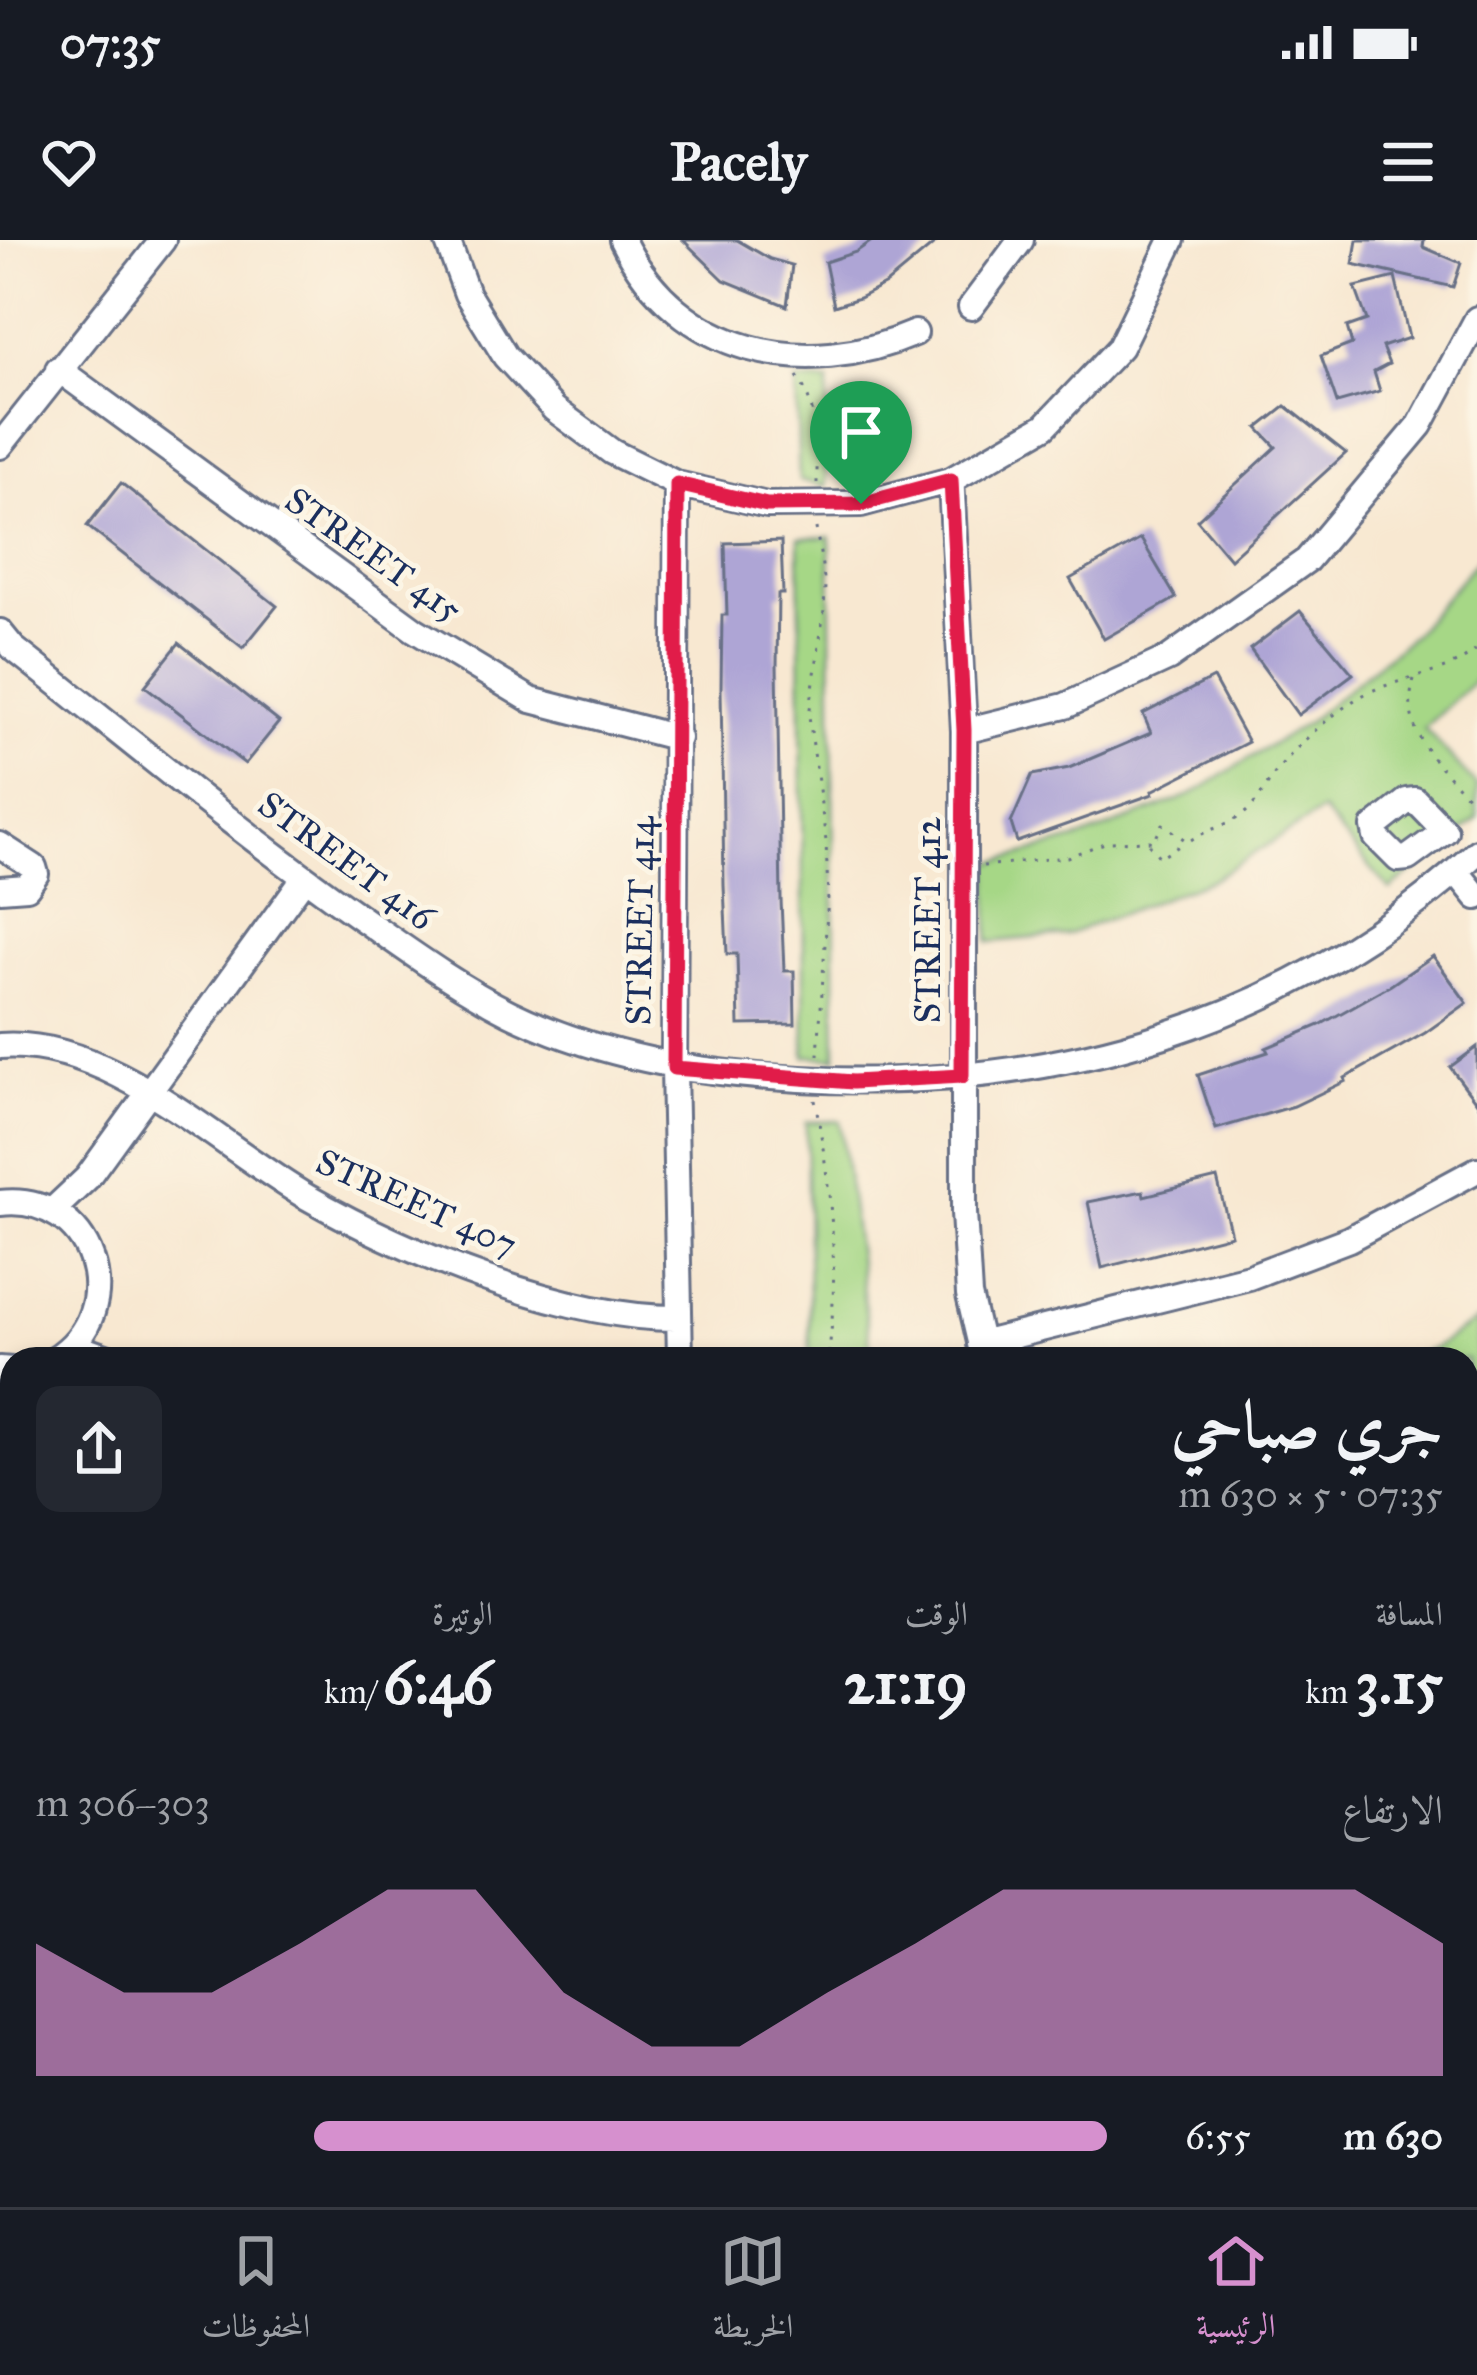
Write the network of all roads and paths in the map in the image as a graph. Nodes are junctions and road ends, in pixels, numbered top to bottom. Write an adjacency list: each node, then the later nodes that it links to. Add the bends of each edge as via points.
1 (163, 240): 10 (street)
2 (447, 240): 13 (street, via 467,294 505,356 554,409 612,452)
3 (622, 240): 9 (street, via 677,310 740,346)
4 (1021, 240): 6 (street)
5 (1172, 240): 12 (street, via 1120,347 1045,426)
6 (971, 307)
7 (1477, 319): 18 (street, via 1420,425 1306,560 1169,658 1065,706)
8 (915, 333): 9 (street, via 847,356)
9 (782, 356): 14 (path, via 816,422)
10 (58, 369): 11 (street); 19 (street, STREET 415, via 415,630 531,700)
11 (0, 446)
12 (951, 480): 14 (street); 18 (street, STREET 412)
13 (677, 484): 14 (street); 19 (street, STREET 414)
14 (816, 516): 33 (path, via 825,585 809,716 828,919)
15 (4, 642): 27 (street, STREET 416)
16 (1477, 649): 17 (path)
17 (1414, 677): 20 (path, via 1414,731); 22 (path, via 1351,702 1295,747 1240,818)
18 (964, 730): 26 (street, STREET 412)
19 (678, 738): 31 (street, STREET 414)
20 (1477, 807)
21 (1445, 831): 25 (street)
22 (1184, 842): 23 (path, via 1160,858); 23 (path, via 1163,824)
23 (1148, 843): 26 (path, via 1107,842 1067,857)
24 (0, 845): 28 (street, via 36,874 26,887)
25 (1468, 861): 29 (street); 32 (street, STREET 416, via 1360,942 1209,1020 1059,1065)
26 (964, 869): 32 (street, STREET 412)
27 (304, 878): 31 (street, STREET 416, via 510,1013); 34 (street)
28 (0, 890)
29 (1477, 897)
30 (0, 1046): 34 (street, STREET 407, via 77,1054)
31 (674, 1068): 33 (street, STREET 416); 41 (street, STREET 414)
32 (962, 1076): 33 (street, STREET 416); 46 (street, STREET 412, via 965,1249)
33 (815, 1091): 45 (path, via 836,1254)
34 (149, 1093): 36 (street); 41 (street, STREET 407, via 310,1198 442,1261 597,1310)
35 (1477, 1170): 47 (street, via 1349,1239 1249,1277)
36 (86, 1178): 38 (street); 39 (street)
37 (0, 1203): 38 (street)
38 (52, 1211): 39 (street)
39 (80, 1236): 40 (street, via 95,1271)
40 (94, 1308): 42 (street); 43 (street)
41 (678, 1318): 44 (street, STREET 414)
42 (69, 1347)
43 (105, 1347)
44 (679, 1347)
45 (830, 1347)
46 (981, 1347)
47 (996, 1347)

